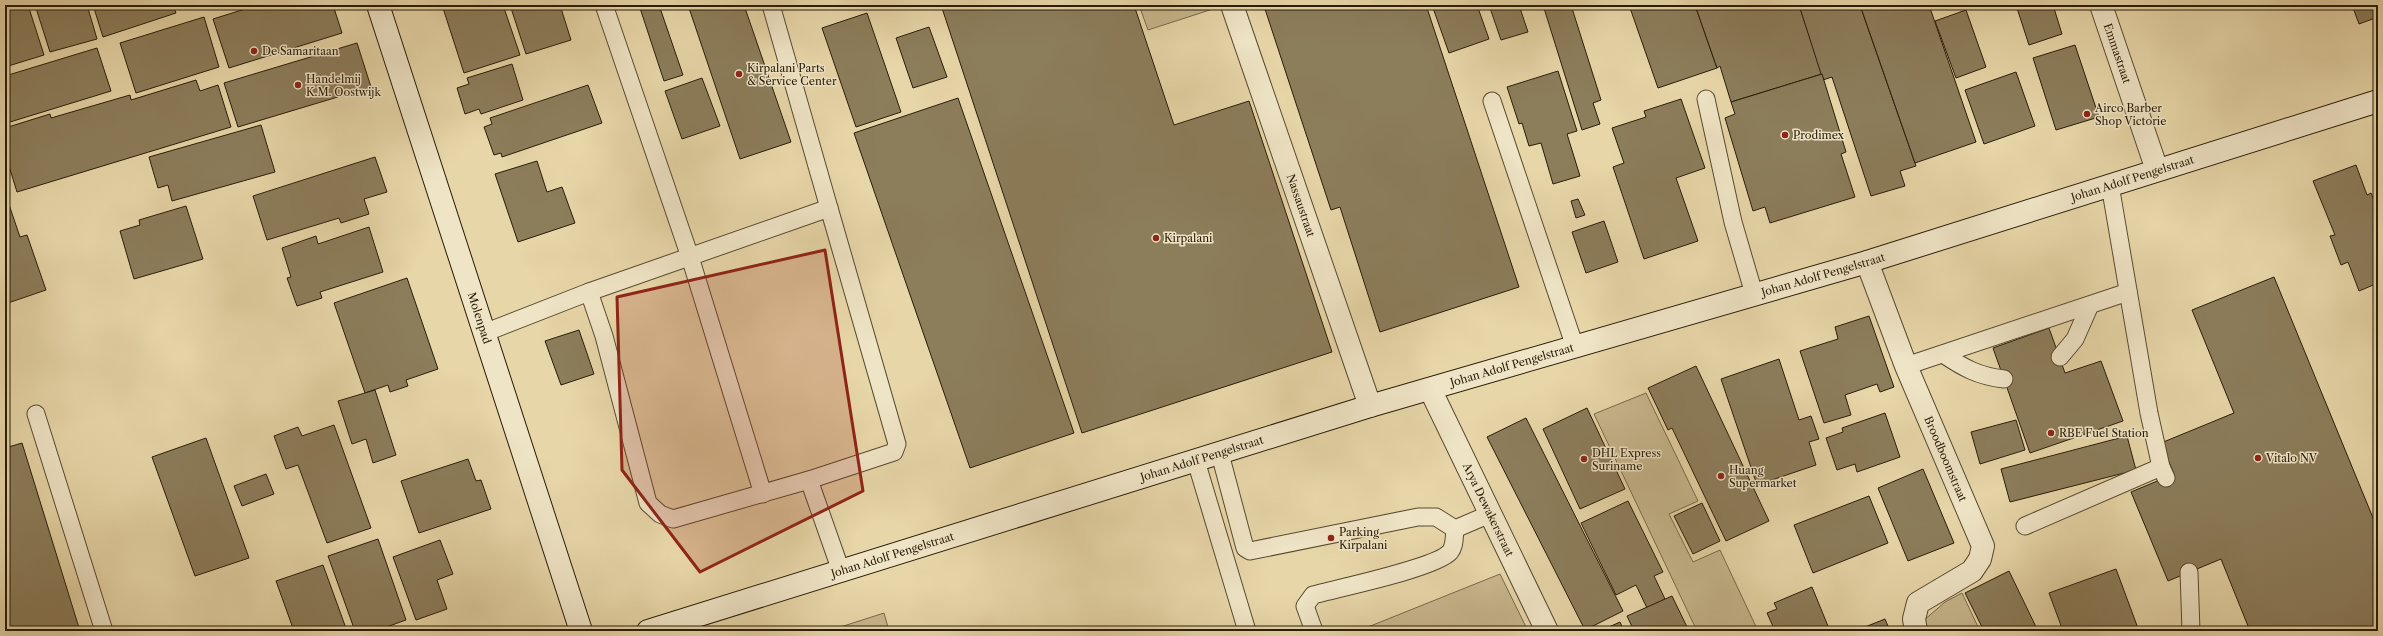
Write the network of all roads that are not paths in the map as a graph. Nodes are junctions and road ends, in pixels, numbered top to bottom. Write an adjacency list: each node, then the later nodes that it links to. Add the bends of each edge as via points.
1 (378, 5): 18 (street, Molenpad)
2 (604, 5): 12 (lane)
3 (771, 5): 11 (lane)
4 (1232, 5): 25 (street, Nassaustraat)
5 (2101, 5): 9 (street, Emmastraat)
6 (1706, 99): 16 (lane, via 1733,222)
7 (1492, 101): 19 (lane)
8 (2378, 101): 9 (street, Johan Adolf Pengelstraat)
9 (2157, 170): 10 (street, Johan Adolf Pengelstraat)
10 (2110, 184): 13 (street, Johan Adolf Pengelstraat); 15 (lane)
11 (829, 208): 12 (lane); 29 (lane, via 897,444 891,454)
12 (690, 258): 14 (lane); 30 (lane)
13 (1867, 262): 16 (street, Johan Adolf Pengelstraat); 22 (street, Broodboomstraat)
14 (589, 292): 18 (lane); 30 (lane, via 604,336 648,503 660,514 673,519)
15 (2128, 292): 17 (lane); 32 (lane, via 2163,472)
16 (1754, 294): 19 (street, Johan Adolf Pengelstraat)
17 (2090, 305): 20 (lane); 21 (lane, via 2075,339)
18 (484, 333): 37 (street, Molenpad)
19 (1574, 347): 24 (street, Johan Adolf Pengelstraat)
20 (1943, 354): 22 (lane); 23 (lane, via 1984,377)
21 (2060, 357)
22 (1906, 366): 42 (street, Broodboomstraat, via 1982,546 1980,559 1972,571 1918,603 1914,619)
23 (2004, 379)
24 (1430, 388): 25 (street, Johan Adolf Pengelstraat); 31 (street, Arya Dewakerstraat)
25 (1370, 406): 27 (street, Johan Adolf Pengelstraat)
26 (36, 414): 36 (lane)
27 (1220, 454): 28 (street, Johan Adolf Pengelstraat); 33 (lane, via 1245,548 1250,551 1418,517 1436,517)
28 (1196, 461): 34 (street, Johan Adolf Pengelstraat); 39 (lane)
29 (809, 480): 30 (lane); 34 (lane)
30 (763, 494)
31 (1490, 514): 33 (lane); 41 (street, Arya Dewakerstraat)
32 (2025, 526)
33 (1455, 529): 40 (lane, via 1451,551 1433,563 1313,595 1305,606)
34 (841, 571): 38 (street, Johan Adolf Pengelstraat)
35 (2189, 572): 43 (lane)
36 (104, 631)
37 (581, 631)
38 (648, 631)
39 (1247, 631)
40 (1314, 631)
41 (1547, 631)
42 (1916, 631)
43 (2191, 631)

